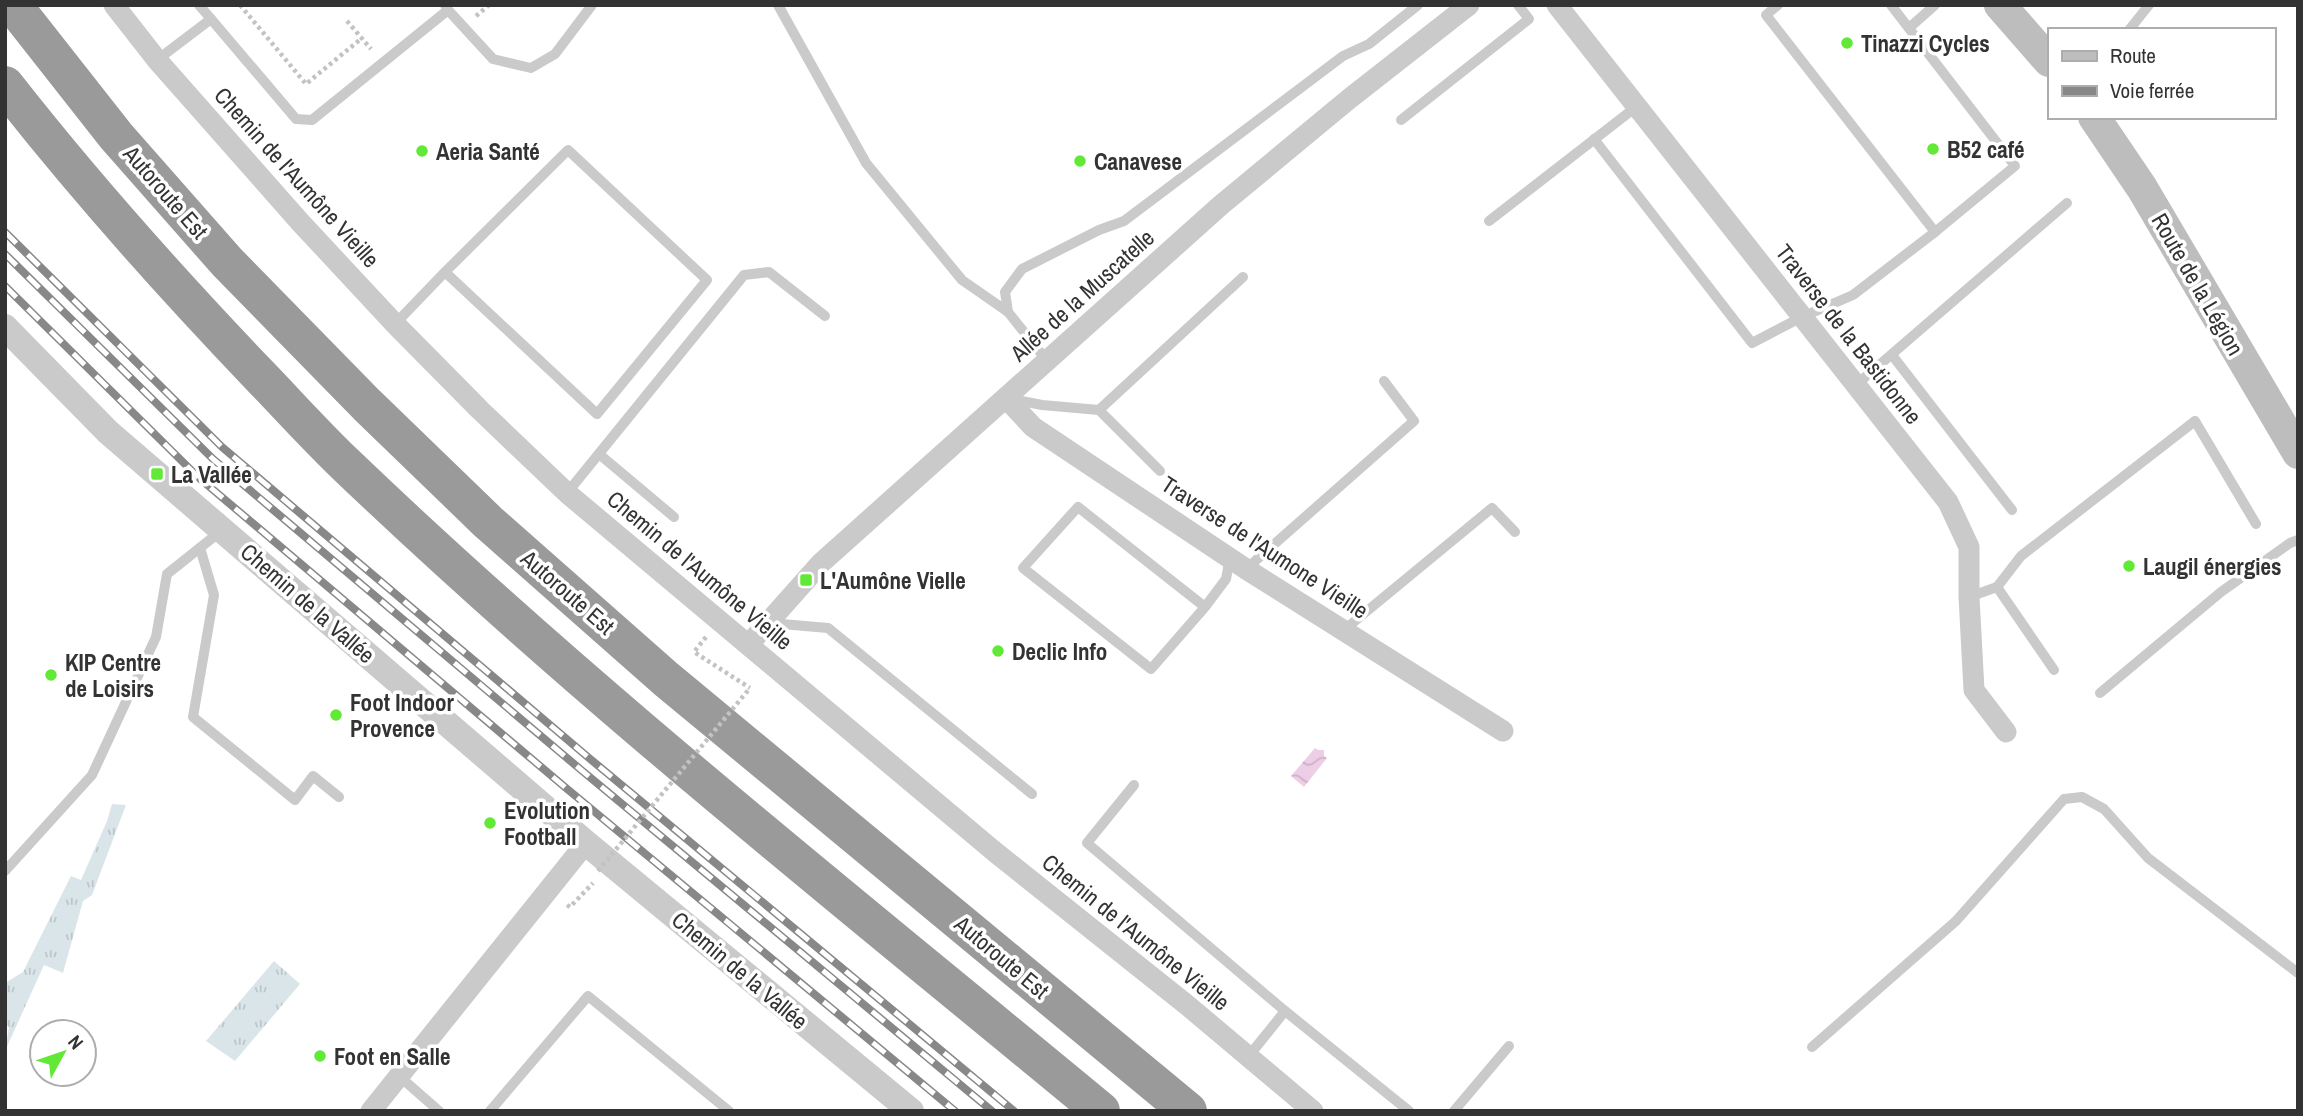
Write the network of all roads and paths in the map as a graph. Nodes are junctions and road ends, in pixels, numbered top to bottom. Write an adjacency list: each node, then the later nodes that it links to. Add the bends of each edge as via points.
1 (13, 5): 87 (highway, Autoroute Est, via 116,135 227,262 488,522 666,679)
2 (114, 5): 23 (street, Chemin de l'Aumône Vieille)
3 (199, 5): 17 (lane)
4 (240, 5): 21 (path, via 306,84)
5 (592, 5): 16 (lane, via 555,54 531,68 493,59)
6 (778, 5): 35 (lane, via 866,163 962,279)
7 (1418, 5): 35 (lane, via 1124,221 1022,269 1005,292)
8 (1469, 5): 41 (street, Allée de la Muscatelle, via 1221,205)
9 (1518, 5): 28 (lane, via 1529,19)
10 (1557, 5): 26 (street, Traverse de la Bastidonne)
11 (1778, 5): 32 (lane, via 1766,15)
12 (1891, 5): 19 (lane)
13 (1935, 5): 19 (lane)
14 (2000, 5): 22 (main road)
15 (2149, 5): 20 (lane)
16 (447, 8): 24 (lane)
17 (211, 19): 23 (lane); 24 (lane, via 296,119 312,120)
18 (347, 21): 21 (path)
19 (1909, 28): 32 (lane, via 2015,166)
20 (2131, 28)
21 (362, 38): 24 (path)
22 (2048, 60)
23 (157, 61): 38 (street, Chemin de l'Aumône Vieille)
24 (383, 63)
25 (5, 85): 86 (highway, via 71,169 188,302 340,459 455,568 624,716)
26 (1636, 107): 29 (lane); 37 (street, Traverse de la Bastidonne)
27 (2095, 119): 46 (main road, Route de la Légion, via 2142,188)
28 (1401, 120)
29 (1594, 139): 31 (lane); 37 (lane, via 1752,343)
30 (2067, 203): 40 (lane)
31 (1489, 221)
32 (1934, 232): 37 (lane, via 1853,295)
33 (445, 272): 33 (lane, via 568,150 707,281 597,414); 38 (lane)
34 (1243, 277): 45 (lane)
35 (1008, 312): 41 (lane)
36 (825, 316): 47 (lane, via 769,272 744,275)
37 (1802, 317): 43 (street, Traverse de la Bastidonne)
38 (395, 324): 49 (street, Chemin de l'Aumône Vieille)
39 (5, 327): 53 (street, Chemin de la Vallée, via 108,432)
40 (1892, 355): 43 (lane); 50 (lane)
41 (1048, 362): 44 (street, Allée de la Muscatelle)
42 (1384, 381): 57 (lane, via 1414,421)
43 (1856, 385): 59 (street, Traverse de la Bastidonne, via 1948,502 1969,547)
44 (1006, 398): 45 (lane); 57 (street, Traverse de l'Aumone Vieille, via 1033,427); 61 (street, Allée de la Muscatelle, via 821,563)
45 (1100, 410): 48 (lane)
46 (2298, 453)
47 (599, 454): 49 (lane); 51 (lane)
48 (1160, 471)
49 (567, 493): 63 (street, Chemin de l'Aumône Vieille)
50 (2012, 510)
51 (674, 517)
52 (2256, 524): 58 (lane, via 2195,421 2021,556)
53 (222, 530): 56 (lane); 72 (street, Chemin de la Vallée)
54 (1515, 532): 62 (lane, via 1492,508)
55 (2298, 540): 66 (lane, via 2221,592)
56 (200, 548): 71 (lane, via 214,595 193,717 295,800 313,776); 73 (lane, via 167,574 156,637 92,775)
57 (1238, 563): 60 (lane); 62 (street, Traverse de l'Aumone Vieille)
58 (1997, 587): 59 (lane); 65 (lane)
59 (1969, 597): 68 (street, Traverse de la Bastidonne, via 1974,690)
60 (1205, 607): 60 (lane, via 1079,508 1023,568 1151,669)
61 (767, 622): 63 (street, Allée de la Muscatelle); 70 (lane, via 828,628)
62 (1344, 630): 67 (street, Traverse de l'Aumone Vieille)
63 (749, 645): 79 (street, Chemin de l'Aumône Vieille)
64 (694, 652): 74 (path, bridge, via 750,688)
65 (2054, 670)
66 (2100, 693)
67 (1503, 731)
68 (2006, 732)
69 (1134, 785): 76 (lane, via 1087,843)
70 (1032, 794)
71 (339, 797)
72 (586, 843): 80 (street); 85 (street, Chemin de la Vallée)
73 (5, 871)
74 (598, 871)
75 (2298, 973): 78 (lane, via 2148,858 2104,809 2082,797 2064,799 1956,921)
76 (1285, 1010): 79 (lane); 89 (lane)
77 (1509, 1046): 90 (lane)
78 (1812, 1047)
79 (1248, 1057): 88 (street, Chemin de l'Aumône Vieille)
80 (399, 1076): 81 (street); 82 (lane)
81 (371, 1111)
82 (439, 1111)
83 (490, 1111): 84 (lane, via 588,996)
84 (729, 1111)
85 (911, 1111)
86 (1101, 1111)
87 (1188, 1111)
88 (1313, 1111)
89 (1409, 1111)
90 (1454, 1111)

